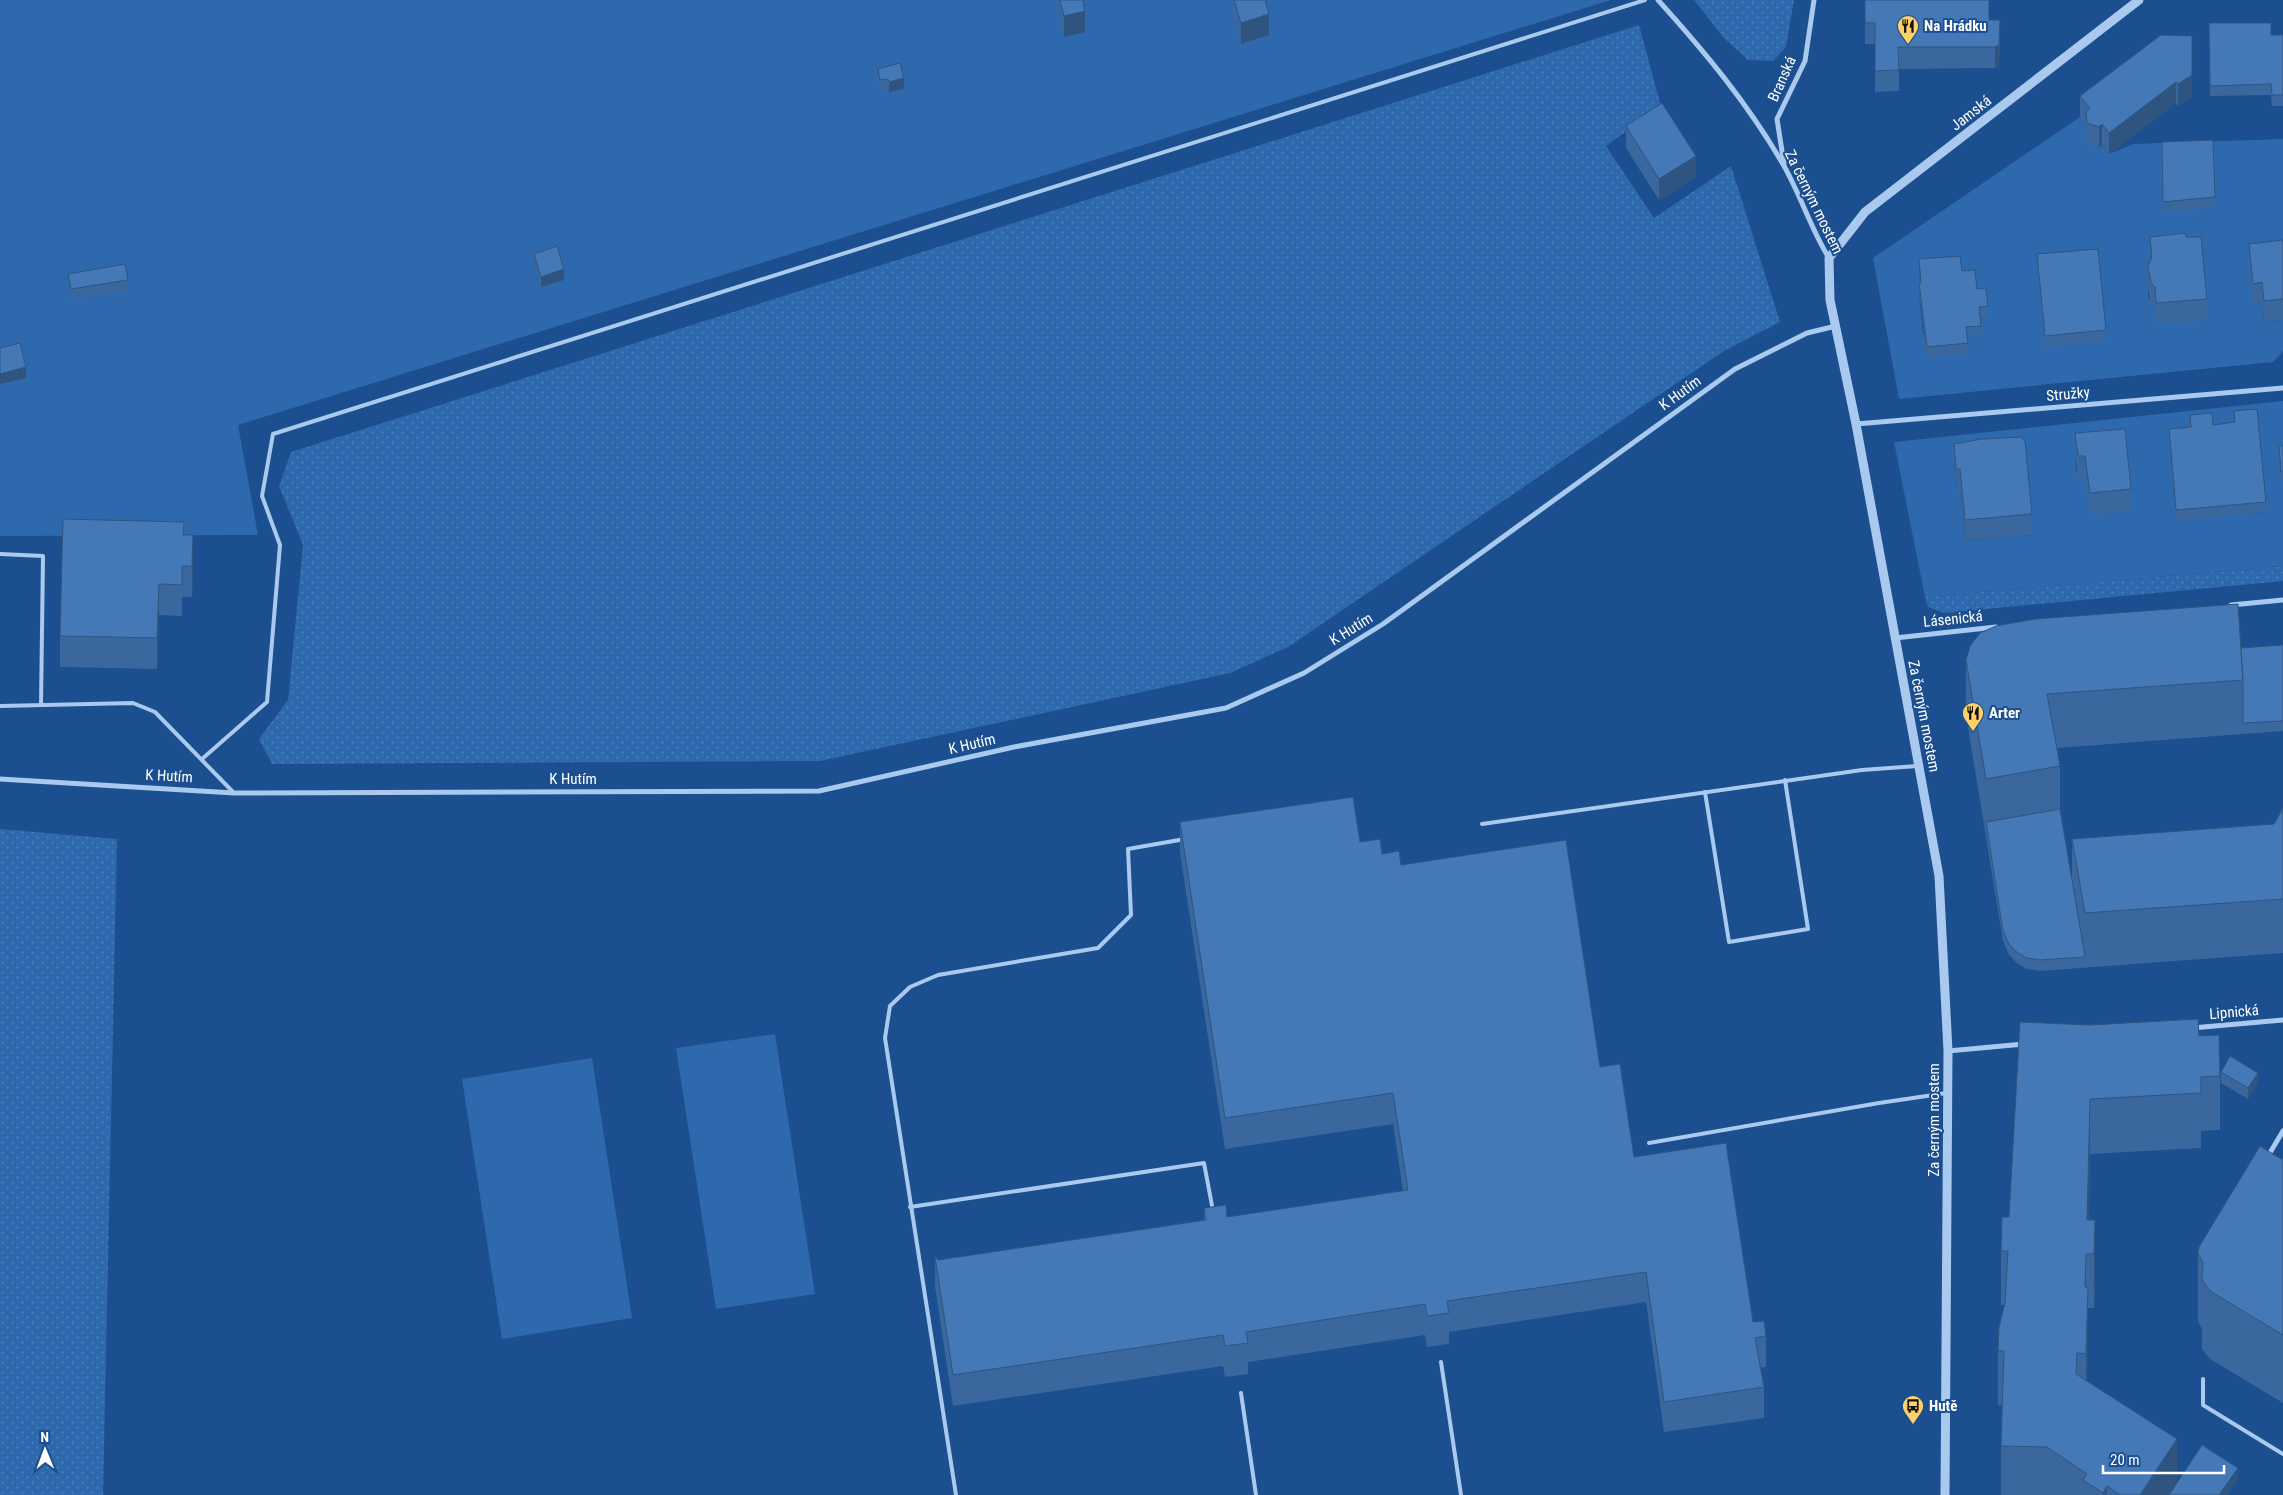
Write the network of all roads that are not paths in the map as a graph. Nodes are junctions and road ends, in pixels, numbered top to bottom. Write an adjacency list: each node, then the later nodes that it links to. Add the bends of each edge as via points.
1 (1645, 0): 17 (lane, via 273,434 262,496 280,545 267,702)
2 (1658, 0): 5 (street, Za černým mostem, via 1745,103)
3 (1814, 0): 5 (street, Branská, via 1805,62 1777,119)
4 (2139, 0): 6 (street, Jamská, via 1865,212)
5 (1785, 167): 6 (street, Za černým mostem)
6 (1829, 258): 7 (street, Za černým mostem, via 1830,300)
7 (1836, 326): 9 (street, Za černým mostem); 22 (street, K Hutím, via 1807,333 1735,369 1383,624 1304,674 1226,708 1014,747 819,791)
8 (2283, 388): 9 (street, Stružky)
9 (1856, 424): 14 (street, Za černým mostem)
10 (0, 554): 15 (lane, via 43,556)
11 (2283, 600): 12 (street)
12 (2225, 606)
13 (2001, 627): 14 (street, Lásenická)
14 (1895, 638): 18 (street, Za černým mostem)
15 (41, 705): 16 (lane); 17 (lane, via 133,703 155,712)
16 (0, 706)
17 (202, 759): 22 (lane)
18 (1920, 766): 20 (lane); 28 (street, Za černým mostem, via 1939,876)
19 (0, 779): 22 (street, K Hutím)
20 (1784, 780): 21 (lane); 21 (lane, via 1808,928 1729,942)
21 (1705, 792): 23 (lane)
22 (234, 793)
23 (1482, 824)
24 (1187, 839): 33 (lane, via 1128,849 1131,915 1098,948 938,975 910,987 890,1006 885,1038)
25 (2283, 1020): 26 (street, Lipnická)
26 (2184, 1029)
27 (2026, 1044): 28 (street)
28 (1948, 1051): 29 (street, Za černým mostem)
29 (1947, 1093): 31 (lane); 42 (street, Za černým mostem)
30 (2283, 1131): 32 (street)
31 (1649, 1143)
32 (2263, 1164)
33 (910, 1207): 34 (lane, via 1204,1163); 39 (lane)
34 (1214, 1214)
35 (1442, 1362): 41 (lane)
36 (2203, 1379): 38 (lane, via 2203,1405)
37 (1241, 1393): 40 (lane)
38 (2283, 1454)
39 (956, 1495)
40 (1256, 1495)
41 (1461, 1495)
42 (1945, 1495)

